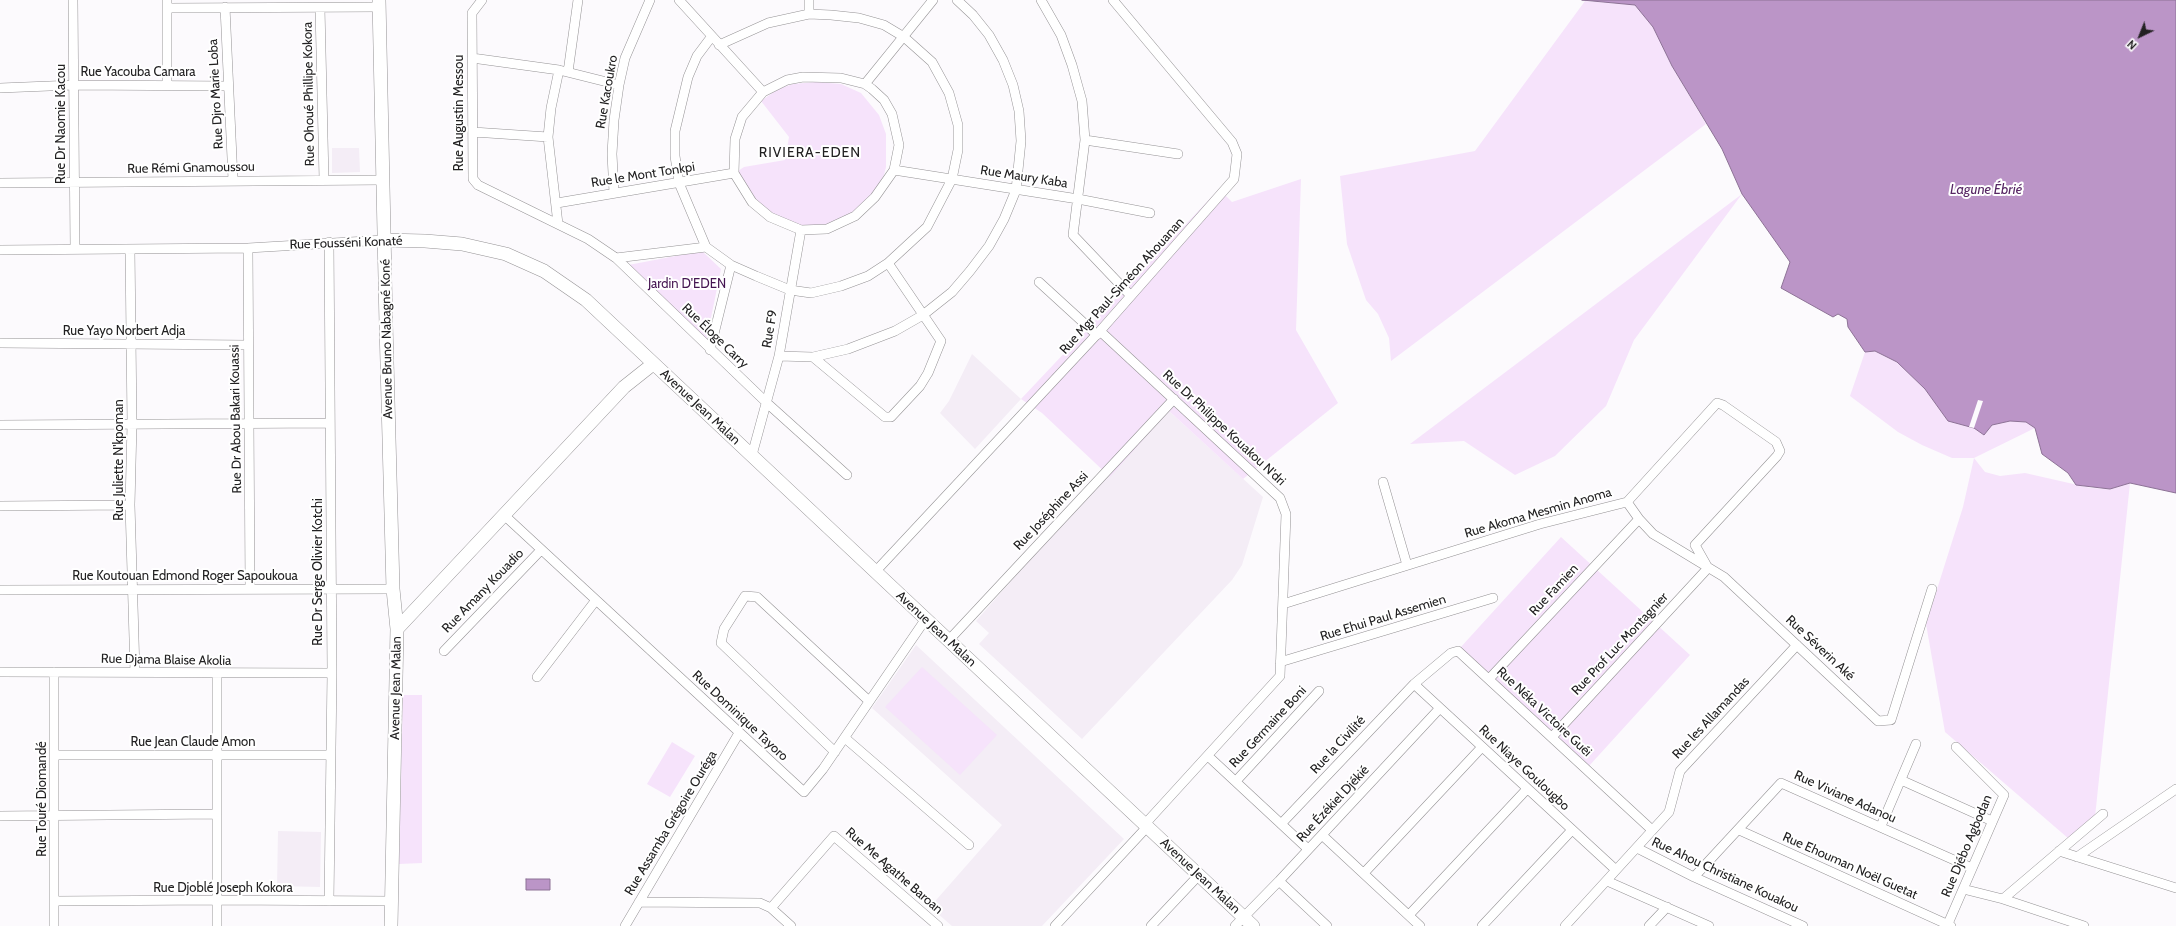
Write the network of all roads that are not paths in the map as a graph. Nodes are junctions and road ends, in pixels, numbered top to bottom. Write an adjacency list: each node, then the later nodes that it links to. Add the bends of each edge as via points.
1 (73, 0): 22 (street, Rue Dr Naomie Kacou)
2 (482, 0): 19 (street, Rue Augustin Messou, via 472,13)
3 (578, 0): 20 (street)
4 (650, 0): 24 (street, Rue Kacoukro, via 625,58)
5 (679, 0): 16 (street)
6 (809, 0): 15 (street)
7 (933, 0): 17 (street)
8 (957, 0): 41 (street, via 989,35 1013,85 1019,111 1021,141)
9 (1041, 0): 30 (street, via 1061,35 1072,65 1082,101)
10 (1113, 0): 60 (street, Rue Mgr Paul-Siméon Ahouanan, via 1232,142 1237,154 1234,179)
11 (168, 4): 13 (street); 23 (street)
12 (380, 4): 14 (street); 37 (main road, Avenue Bruno Nabagné Koné)
13 (225, 7): 14 (street); 25 (street, Rue Djro Marie Loba)
14 (320, 8): 36 (street, Rue Ohoué Phillipe Kokora)
15 (809, 14): 17 (street, via 859,18 884,25); 18 (street, via 768,23)
16 (712, 36): 18 (street); 40 (street, via 697,56 681,105 675,156)
17 (904, 36): 21 (street); 34 (street, via 932,62 950,93 958,125 958,150)
18 (719, 44): 27 (street)
19 (472, 58): 20 (street); 28 (street, Rue Augustin Messou)
20 (564, 71): 24 (street); 29 (street, via 552,108)
21 (866, 84): 27 (street, via 841,78 803,77 787,80); 32 (street, via 884,100 895,122 899,145)
22 (74, 85): 23 (street, Rue Yacouba Camara); 26 (street, Rue Yacouba Camara); 38 (street, Rue Dr Naomie Kacou)
23 (168, 85): 25 (street, Rue Yacouba Camara)
24 (619, 85): 42 (street, Rue Kacoukro, via 612,154)
25 (228, 86): 35 (street, Rue Djro Marie Loba)
26 (0, 88)
27 (763, 92): 33 (street, via 742,117 735,139)
28 (473, 132): 29 (street); 46 (street, Rue Augustin Messou, via 473,179 478,185)
29 (548, 137): 44 (street)
30 (1085, 140): 31 (street); 43 (street)
31 (1178, 154)
32 (894, 170): 34 (street, Rue Maury Kaba); 47 (street, via 875,197 855,216 827,229)
33 (734, 173): 40 (street, Rue le Mont Tonkpi); 47 (street, via 752,202 770,217)
34 (952, 179): 41 (street, Rue Maury Kaba); 56 (street, via 927,227)
35 (233, 180): 36 (street, Rue Rémi Gnamoussou); 38 (street, Rue Rémi Gnamoussou)
36 (324, 180): 37 (street, Rue Rémi Gnamoussou)
37 (383, 180): 48 (main road, Avenue Bruno Nabagné Koné)
38 (75, 182): 39 (street, Rue Rémi Gnamoussou); 52 (street, Rue Dr Naomie Kacou)
39 (0, 183)
40 (679, 183): 42 (street, Rue le Mont Tonkpi); 50 (street)
41 (1016, 190): 43 (street, Rue Maury Kaba); 61 (street, via 990,246 952,292)
42 (614, 193): 44 (street, Rue le Mont Tonkpi)
43 (1078, 199): 45 (street, Rue Maury Kaba); 60 (street, via 1073,235)
44 (557, 203): 46 (street)
45 (1150, 213)
46 (558, 224): 55 (street, Rue Éloge Carry, via 588,239)
47 (801, 230): 59 (street, Rue F9)
48 (384, 240): 49 (street, Rue Fousséni Konaté); 69 (main road, Rue Fousséni Konaté, via 425,240 462,244 525,261 562,282 586,300); 90 (main road, Avenue Bruno Nabagné Koné)
49 (328, 242): 51 (street, Rue Fousséni Konaté); 72 (street, Rue Dr Serge Olivier Kotchi)
50 (706, 247): 55 (street); 57 (street)
51 (248, 248): 53 (street, Rue Fousséni Konaté); 65 (street, Rue Dr Abou Bakari Kouassi)
52 (75, 249): 53 (street, Rue Fousséni Konaté); 54 (street, Rue Fousséni Konaté)
53 (130, 249): 64 (street, Rue Juliette N'kpoman)
54 (0, 250)
55 (616, 258): 66 (street, Rue Éloge Carry)
56 (888, 264): 59 (street, via 868,276 825,291 810,293); 61 (street)
57 (731, 265): 59 (street); 66 (street)
58 (1039, 282): 62 (street, Rue Dr Philippe Kouakou N'dri)
59 (790, 290): 67 (street, Rue F9)
60 (1131, 296): 62 (street, Rue Mgr Paul-Siméon Ahouanan)
61 (922, 315): 68 (street, via 866,344); 68 (street, via 938,335 940,346 920,386 891,418 881,414)
62 (1098, 333): 70 (street, Rue Dr Philippe Kouakou N'dri); 87 (street, Rue Mgr Paul-Siméon Ahouanan)
63 (0, 343): 64 (street, Rue Yayo Norbert Adja)
64 (131, 344): 65 (street, Rue Yayo Norbert Adja); 73 (street, Rue Juliette N'kpoman)
65 (248, 345): 74 (street, Rue Dr Abou Bakari Kouassi)
66 (710, 350): 71 (street, Rue Éloge Carry)
67 (779, 356): 68 (street); 71 (street, Rue F9)
68 (813, 357)
69 (653, 364): 76 (main road, Avenue Jean Malan); 82 (main road, Avenue Jean Malan, via 624,387)
70 (1174, 399): 96 (street, Rue Dr Philippe Kouakou N'dri, via 1280,498 1286,514); 99 (street, Rue Joséphine Assi)
71 (767, 404): 76 (street, Rue F9); 77 (street, Rue Éloge Carry)
72 (330, 423): 74 (street); 89 (street, Rue Dr Serge Olivier Kotchi)
73 (132, 424): 74 (street); 75 (street); 80 (street, Rue Juliette N'kpoman)
74 (249, 424): 88 (street, Rue Dr Abou Bakari Kouassi)
75 (0, 425)
76 (752, 455): 87 (main road, Avenue Jean Malan)
77 (847, 475)
78 (1383, 482): 85 (street)
79 (1627, 502): 83 (street, Rue Séverin Aké); 85 (street, Rue Akoma Mesmin Anoma, via 1540,524); 86 (street, Rue Akoma Mesmin Anoma, via 1717,403 1776,442 1780,451 1777,456 1695,545)
80 (130, 505): 81 (street); 92 (street, Rue Juliette N'kpoman)
81 (0, 506)
82 (504, 515): 84 (street, Rue Dominique Tayoro); 98 (main road, Avenue Jean Malan)
83 (1639, 519): 86 (street, Rue Séverin Aké, via 1653,534); 109 (street, Rue Famien)
84 (541, 550): 95 (street, Rue Dominique Tayoro); 101 (street, Rue Amany Kouadio)
85 (1408, 565): 96 (street, Rue Akoma Mesmin Anoma)
86 (1708, 568): 100 (street, Rue Séverin Aké, via 1724,578); 115 (street, Rue Prof Luc Montagnier)
87 (875, 572): 97 (main road, Avenue Jean Malan)
88 (250, 589): 89 (street, Rue Koutouan Edmond Roger Sapoukoua); 92 (street, Rue Koutouan Edmond Roger Sapoukoua)
89 (330, 589): 90 (street, Rue Koutouan Edmond Roger Sapoukoua); 107 (street, Rue Dr Serge Olivier Kotchi)
90 (393, 589): 98 (main road, Avenue Bruno Nabagné Koné)
91 (0, 590): 92 (street, Rue Koutouan Edmond Roger Sapoukoua)
92 (134, 590): 105 (street, Rue Juliette N'kpoman)
93 (1932, 590): 100 (street, Rue Séverin Aké, via 1892,720 1878,721)
94 (1493, 598): 102 (street, Rue Ehui Paul Assemien)
95 (596, 600): 108 (street); 114 (street, Rue Dominique Tayoro)
96 (1283, 604): 102 (street, Rue Dr Philippe Kouakou N'dri)
97 (925, 620): 99 (main road, Avenue Jean Malan); 112 (street, Rue Dominique Tayoro)
98 (397, 629): 161 (main road, Avenue Jean Malan)
99 (948, 641): 137 (main road, Avenue Jean Malan)
100 (1798, 645): 140 (street, Rue les Allamandas, via 1680,771 1669,812)
101 (444, 650)
102 (1280, 662): 124 (street, Rue Dr Philippe Kouakou N'dri, via 1280,676)
103 (0, 672): 104 (street, Rue Djama Blaise Akolia)
104 (54, 672): 105 (street, Rue Djama Blaise Akolia); 122 (street, Rue Touré Diomandé)
105 (135, 672): 106 (street, Rue Djama Blaise Akolia)
106 (217, 674): 107 (street, Rue Djama Blaise Akolia); 121 (street)
107 (332, 674): 123 (street, Rue Dr Serge Olivier Kotchi)
108 (537, 677)
109 (1489, 679): 110 (street, Rue Néka Victoire Guéi, via 1458,651 1451,653); 115 (street, Rue Néka Victoire Guéi)
110 (1414, 684): 113 (street, Rue Niaye Goulougbo); 136 (street, Rue la Civilité)
111 (1319, 691): 126 (street, Rue Germaine Boni)
112 (867, 699): 116 (street, Rue Dominique Tayoro); 120 (street, via 757,597 745,596 724,629 721,643)
113 (1440, 708): 118 (street, Rue Niaye Goulougbo); 142 (street, Rue Ézékiel Djékié)
114 (739, 733): 120 (street, Rue Dominique Tayoro, via 804,792); 162 (street, Rue Assamba Grégoire Ouréga)
115 (1552, 737): 140 (street, Rue Néka Victoire Guéi)
116 (845, 738): 120 (street, Rue Dominique Tayoro); 143 (street)
117 (1916, 744): 125 (street)
118 (1482, 747): 127 (street, Rue Niaye Goulougbo); 150 (street)
119 (1956, 747): 135 (street, Rue Djébo Agbodan, via 2004,795)
120 (832, 749)
121 (218, 754): 122 (street, Rue Jean Claude Amon); 123 (street, Rue Jean Claude Amon); 131 (street)
122 (55, 755): 134 (street, Rue Touré Diomandé)
123 (332, 755): 160 (street, Rue Dr Serge Olivier Kotchi)
124 (1208, 756): 126 (street); 137 (street, Rue Dr Philippe Kouakou N'dri)
125 (1901, 780): 135 (street); 138 (street)
126 (1236, 781): 136 (street)
127 (1527, 789): 139 (street, Rue Niaye Goulougbo); 165 (street)
128 (2176, 790): 129 (street)
129 (2166, 796): 130 (street); 147 (street)
130 (2176, 800)
131 (217, 814): 134 (street); 158 (street)
132 (2103, 814): 146 (street)
133 (0, 816): 134 (street)
134 (54, 816): 159 (street, Rue Touré Diomandé)
135 (1992, 821): 148 (street, Rue Djébo Agbodan)
136 (1281, 824): 145 (street)
137 (1146, 826): 151 (main road, Avenue Jean Malan); 174 (street)
138 (1881, 826): 141 (street, Rue Viviane Adanou, via 1781,783); 148 (street, Rue Viviane Adanou)
139 (1572, 830): 149 (street, Rue Niaye Goulougbo); 178 (street)
140 (1652, 830): 144 (street, Rue les Allamandas)
141 (1738, 830): 152 (street, Rue Viviane Adanou); 182 (street, Rue Ehouman Noël Guetat)
142 (1322, 835): 145 (street, Rue Ézékiel Djékié); 150 (street)
143 (969, 845)
144 (1636, 848): 149 (street, Rue les Allamandas); 152 (street, Rue Ahou Christiane Kouakou)
145 (1308, 849): 153 (street, Rue Ézékiel Djékié)
146 (2059, 851): 147 (street); 157 (street)
147 (2077, 857): 155 (street)
148 (1972, 868): 156 (street, Rue Djébo Agbodan)
149 (1616, 870): 154 (street, Rue les Allamandas)
150 (1364, 873): 165 (street)
151 (1199, 875): 166 (main road, Avenue Jean Malan); 175 (street)
152 (1694, 877): 181 (street, Rue Ahou Christiane Kouakou)
153 (1279, 881): 166 (street, Rue Ézékiel Djékié); 176 (street)
154 (1607, 881): 163 (street); 179 (street, Rue les Allamandas)
155 (2175, 885)
156 (1963, 890): 157 (street); 182 (street, Rue Djébo Agbodan)
157 (2003, 899): 183 (street)
158 (218, 900): 159 (street, Rue Djoblé Joseph Kokora); 160 (street, Rue Djoblé Joseph Kokora); 169 (street)
159 (55, 901): 168 (street, Rue Touré Diomandé)
160 (329, 901): 161 (street, Rue Djoblé Joseph Kokora)
161 (392, 902): 170 (main road, Avenue Jean Malan)
162 (639, 902): 164 (street, via 760,903); 171 (street, Rue Assamba Grégoire Ouréga)
163 (1667, 907): 167 (street); 180 (street)
164 (771, 908): 172 (street); 173 (street, Rue Me Agathe Baroan, via 834,836)
165 (1409, 915): 177 (street)
166 (1244, 923)
167 (1705, 925)
168 (54, 926)
169 (217, 926)
170 (391, 926)
171 (625, 926)
172 (791, 926)
173 (938, 926)
174 (1055, 926)
175 (1151, 926)
176 (1327, 926)
177 (1420, 926)
178 (1482, 926)
179 (1564, 926)
180 (1649, 926)
181 (1804, 926)
182 (1948, 926)
183 (2084, 926)

